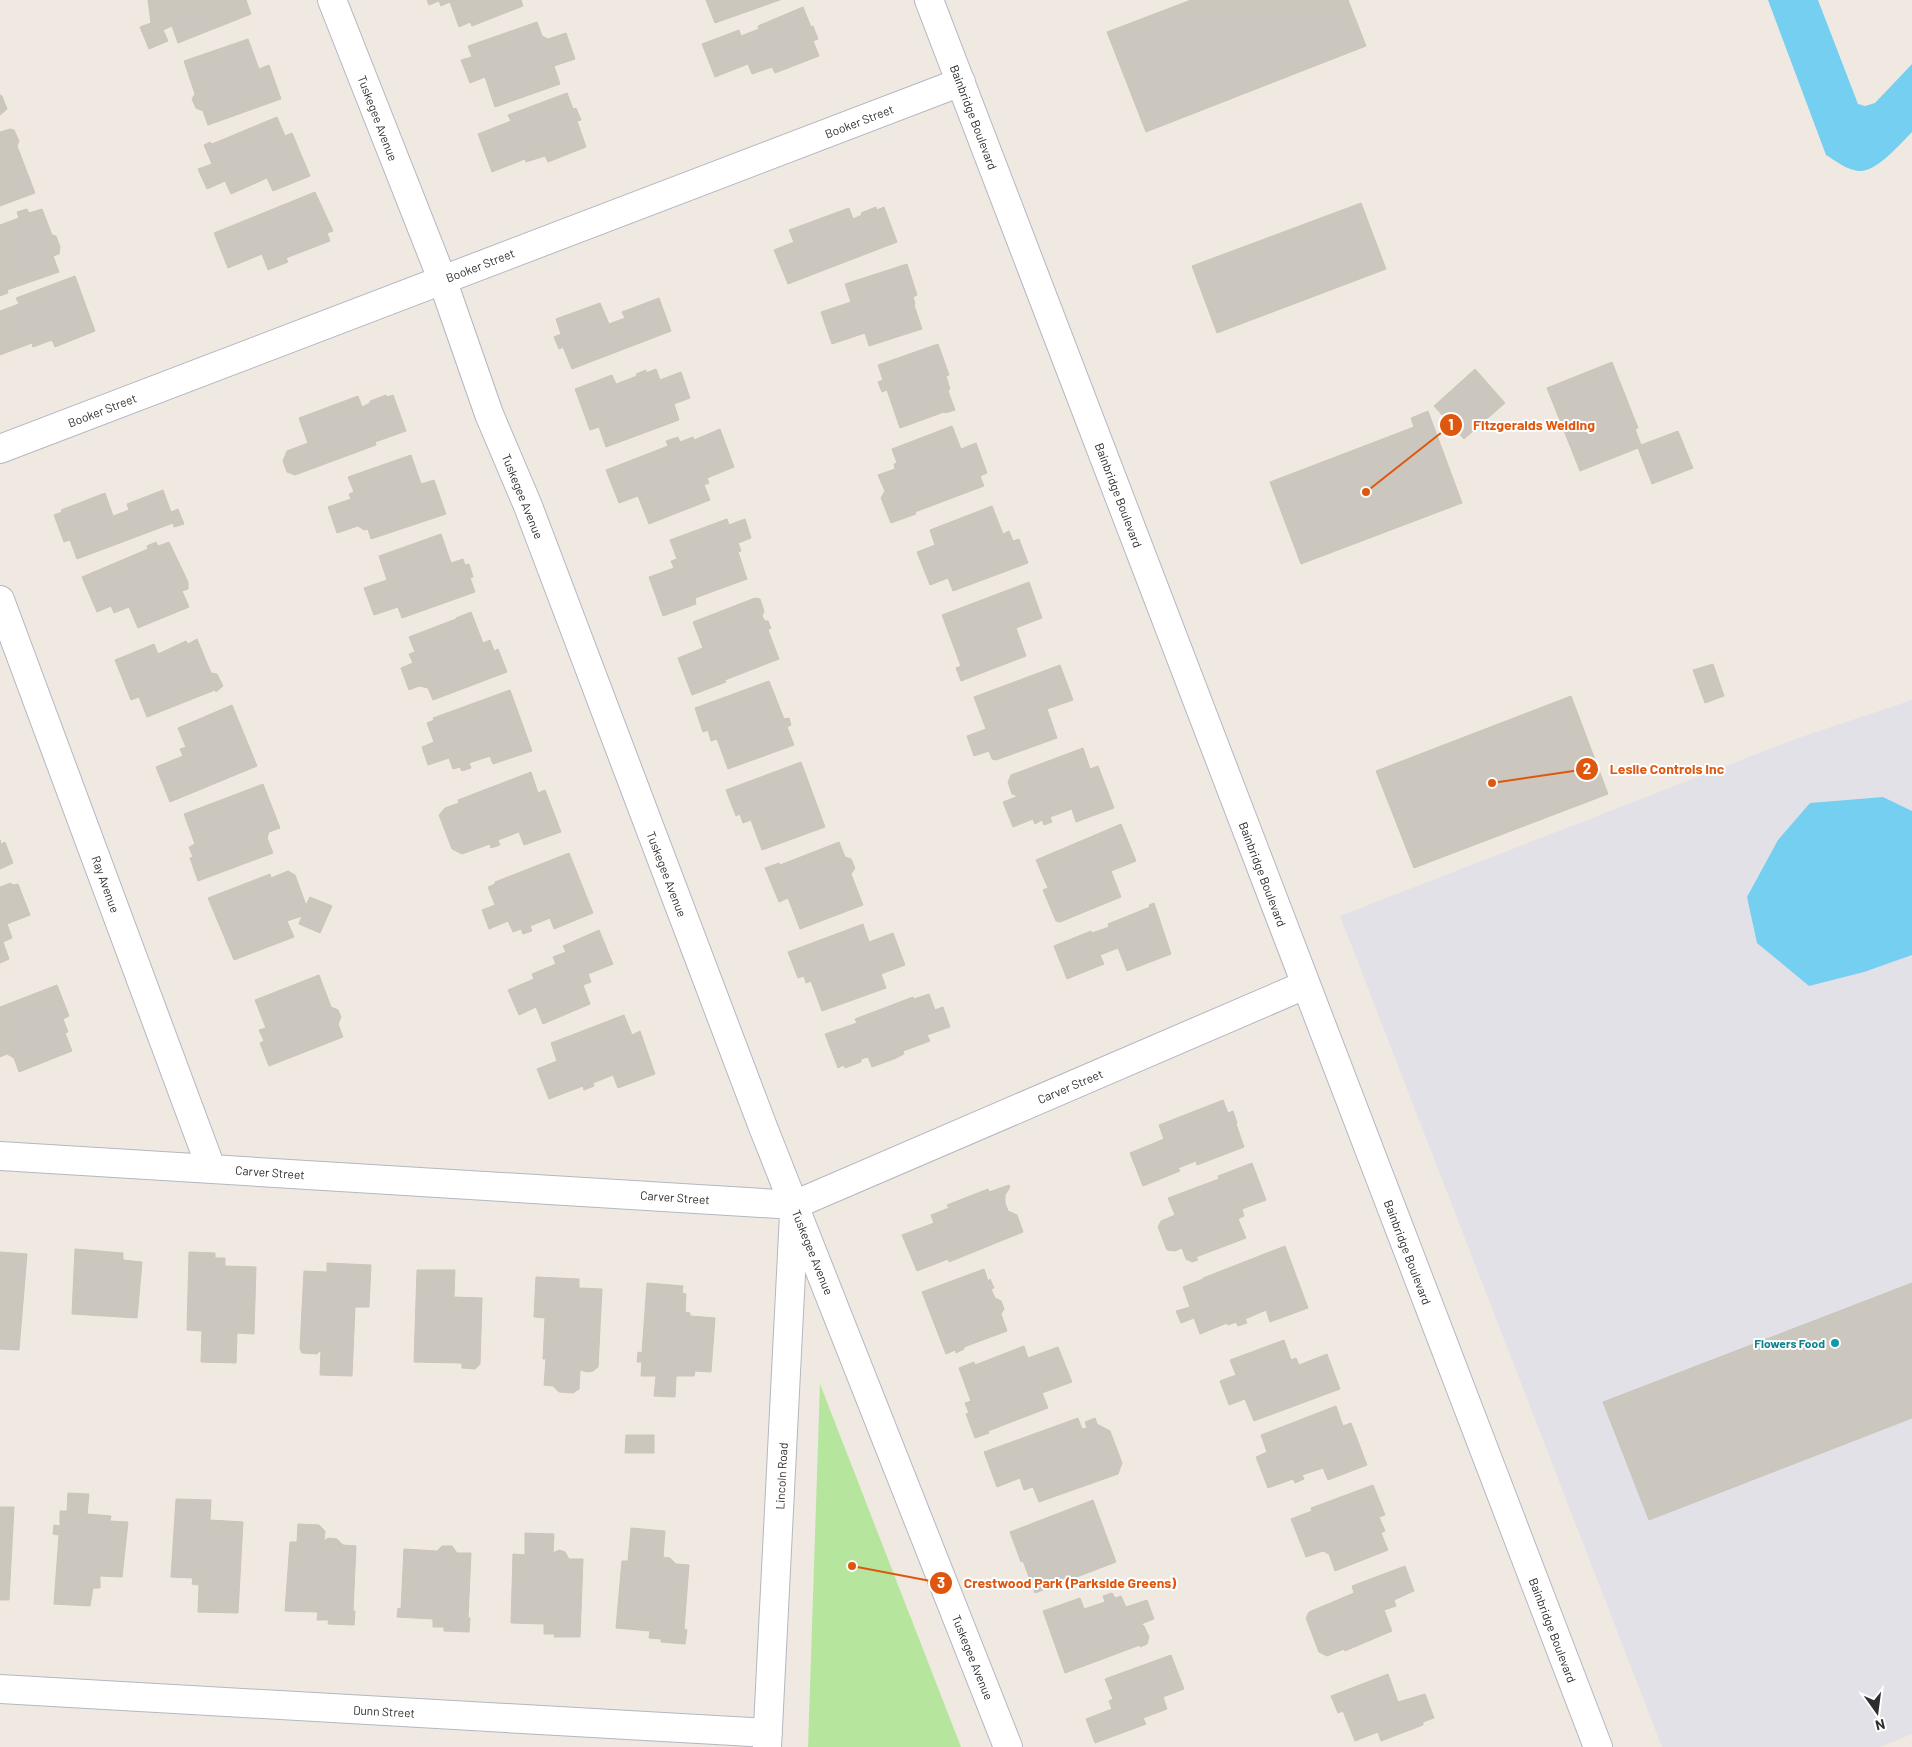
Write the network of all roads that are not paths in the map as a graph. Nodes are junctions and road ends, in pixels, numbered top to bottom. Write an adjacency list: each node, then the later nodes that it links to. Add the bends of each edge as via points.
1 (332, 0): 4 (street, Tuskegee Avenue)
2 (929, 0): 3 (street, Bainbridge Boulevard)
3 (961, 82): 4 (street, Booker Street); 7 (street, Bainbridge Boulevard)
4 (442, 279): 5 (street, Booker Street); 10 (street, Tuskegee Avenue, via 489,414 528,506)
5 (0, 449)
6 (0, 600): 9 (street, Ray Avenue)
7 (1305, 985): 10 (street, Carver Street); 14 (street, Bainbridge Boulevard)
8 (0, 1156): 9 (street, Carver Street)
9 (211, 1168): 10 (street, Carver Street)
10 (794, 1205): 12 (street, Lincoln Road); 13 (street, Tuskegee Avenue)
11 (0, 1689): 12 (street, Dunn Street)
12 (768, 1740)
13 (1008, 1747)
14 (1598, 1747)

